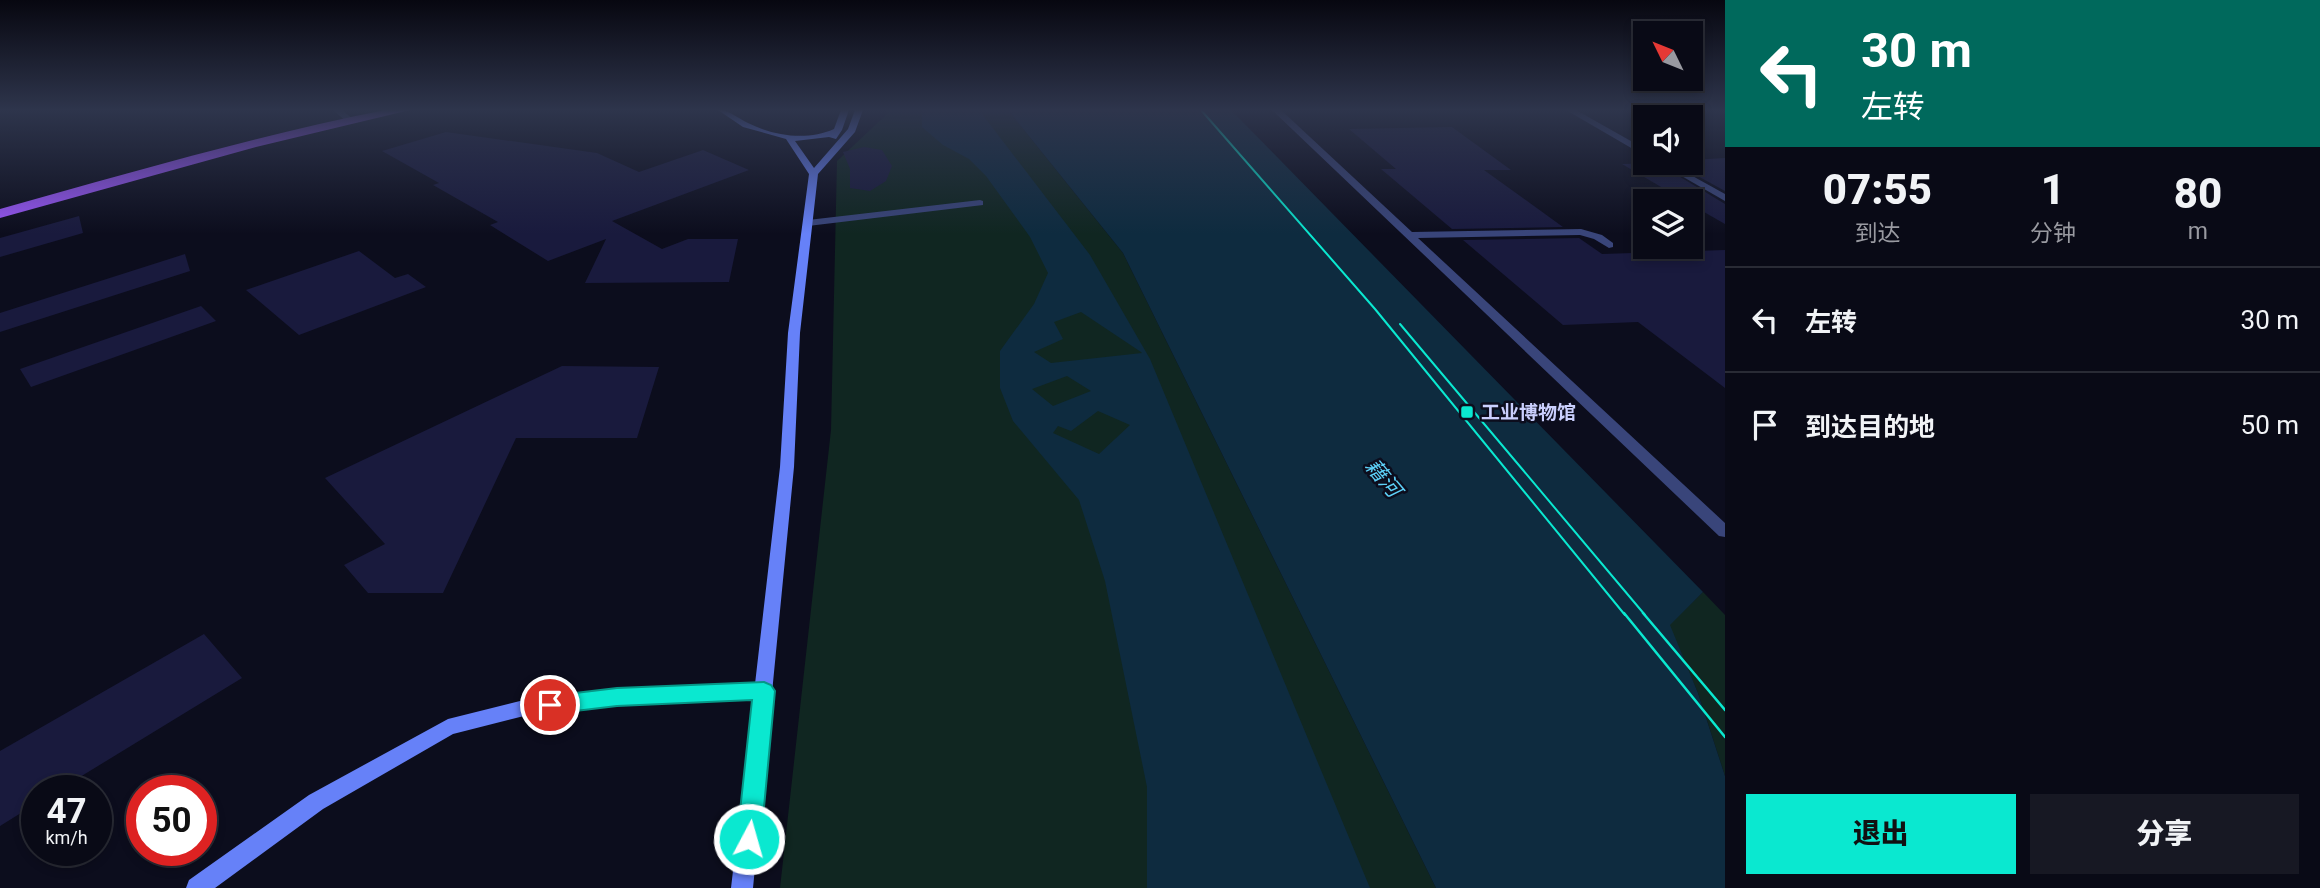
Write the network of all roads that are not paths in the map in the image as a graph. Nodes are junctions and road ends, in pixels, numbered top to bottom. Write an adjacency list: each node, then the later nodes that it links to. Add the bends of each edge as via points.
1 (192, 151): 11 (main road)
2 (220, 151): 12 (main road)
3 (799, 151): 7 (main road)
4 (824, 151): 7 (main road)
5 (831, 151): 7 (main road)
6 (1320, 151): 14 (street)
7 (812, 170): 13 (main road)
8 (1684, 175): 9 (street)
9 (1725, 198)
10 (980, 203): 13 (street)
11 (0, 205)
12 (0, 214)
13 (808, 223): 17 (main road, via 794,333 787,467)
14 (1408, 234): 15 (street, via 1581,232); 16 (street)
15 (1609, 245)
16 (1725, 532)
17 (764, 691): 18 (main road, via 617,697 528,707 448,727 316,802); 19 (main road)
18 (197, 888)
19 (742, 888)

